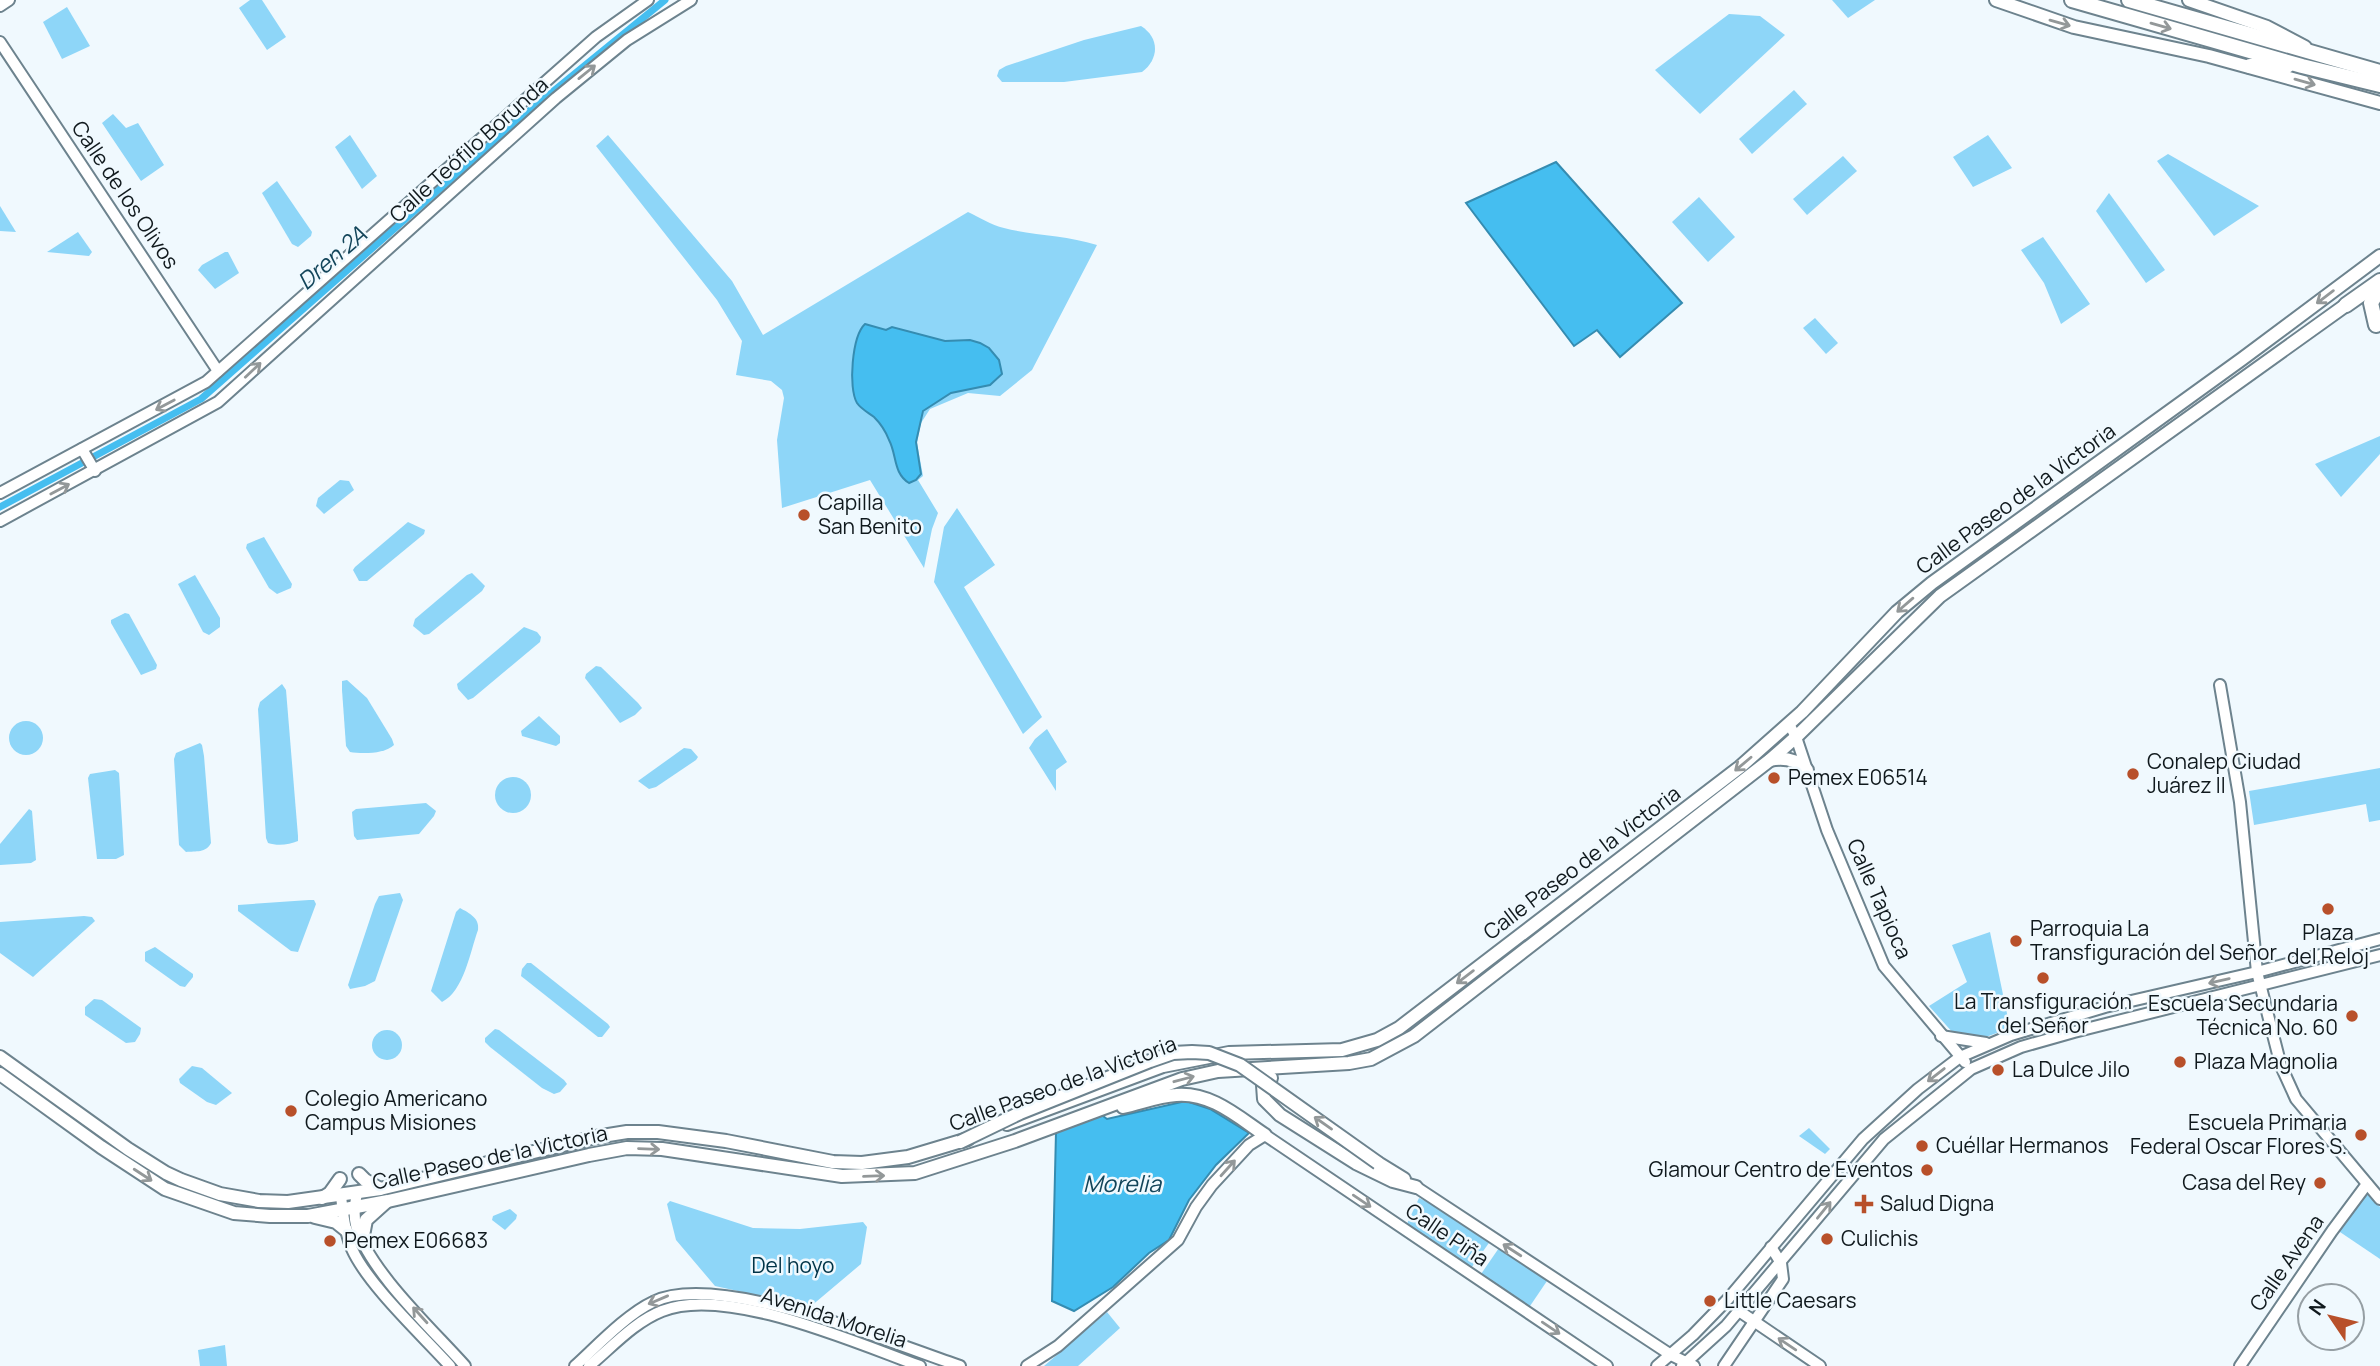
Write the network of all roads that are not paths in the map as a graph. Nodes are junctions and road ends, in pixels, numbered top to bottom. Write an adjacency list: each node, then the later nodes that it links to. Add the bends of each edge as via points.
1 (9, 0): 8 (main road)
2 (648, 0): 16 (main road, Calle Teófilo Borunda, via 596,37)
3 (691, 0): 16 (main road, Calle Teófilo Borunda, one-way to 3, via 647,26)
4 (1996, 0): 11 (main road, one-way to 11, via 2074,27)
5 (2071, 0): 12 (highway, one-way to 12)
6 (2129, 0): 10 (highway)
7 (2189, 0): 10 (main road, via 2267,27)
8 (0, 6)
9 (0, 42): 22 (main road, Calle de los Olivos)
10 (2312, 51): 13 (highway)
11 (2250, 66): 12 (highway); 15 (main road, one-way to 15)
12 (2302, 66): 14 (highway)
13 (2380, 72)
14 (2380, 85)
15 (2380, 103)
16 (442, 188): 22 (main road, Calle Teófilo Borunda); 24 (main road, Calle Teófilo Borunda, one-way to 16, via 218,402)
17 (2380, 256): 28 (main road, Calle Paseo de la Victoria, one-way to 28, via 1932,583 1897,612)
18 (2380, 281): 20 (highway)
19 (2380, 288): 21 (highway, via 2371,303)
20 (2346, 305): 29 (main road, Calle Paseo de la Victoria, via 1940,596)
21 (2376, 325)
22 (218, 371): 23 (main road, Calle Teófilo Borunda, one-way to 23, via 195,389)
23 (84, 452): 24 (main road); 25 (main road, Calle Teófilo Borunda)
24 (94, 469): 26 (main road, Calle Teófilo Borunda, one-way to 24)
25 (0, 493)
26 (0, 520)
27 (2220, 685): 39 (main road, via 2240,802)
28 (1789, 724): 29 (main road, Calle Tapioca); 32 (main road, Calle Paseo de la Victoria, one-way to 32)
29 (1796, 737): 30 (main road, Calle Paseo de la Victoria); 31 (main road, Calle Tapioca)
30 (1770, 760): 31 (main road, via 1787,759); 33 (main road, Calle Paseo de la Victoria)
31 (1807, 770): 41 (main road, Calle Tapioca, via 1884,965)
32 (1685, 809): 33 (main road, via 1682,822); 34 (main road, Calle Paseo de la Victoria)
33 (1648, 855): 37 (main road, Calle Paseo de la Victoria)
34 (1563, 903): 37 (main road, via 1535,933); 50 (main road, Calle Paseo de la Victoria, one-way to 50, via 1377,1040 1342,1050 1229,1052 1163,1066)
35 (2380, 939): 36 (main road)
36 (2367, 942): 38 (main road); 39 (main road)
37 (1531, 945): 45 (main road, Calle Paseo de la Victoria, via 1393,1049 1371,1059)
38 (2375, 956): 40 (main road)
39 (2257, 972): 40 (main road); 42 (main road, one-way to 42, via 2105,1007)
40 (2260, 985): 46 (main road, via 2021,1047); 55 (main road, via 2281,1066 2296,1099)
41 (1941, 1036): 42 (main road); 44 (main road, Calle Tapioca)
42 (1989, 1043): 44 (main road)
43 (0, 1057): 52 (main road, Calle Paseo de la Victoria)
44 (1960, 1057): 46 (main road, Calle Tapioca); 65 (main road, one-way to 65, via 1863,1139)
45 (1293, 1069): 48 (main road, Calle Paseo de la Victoria, one-way to 45, via 1182,1079 1218,1072); 56 (main road, via 1263,1085 1270,1106 1375,1174)
46 (1971, 1069): 66 (main road, one-way to 46, via 1884,1139)
47 (0, 1074): 51 (main road, Calle Paseo de la Victoria)
48 (1095, 1110): 49 (main road, via 1191,1095 1216,1102); 60 (main road, Calle Paseo de la Victoria, one-way to 48, via 627,1148 662,1149 820,1174 915,1173)
49 (1265, 1135): 76 (main road, one-way to 49, via 1058,1346 1178,1240 1196,1207 1249,1145); 77 (main road, Calle Piña, one-way to 77)
50 (960, 1142): 56 (main road, one-way to 50, bridge, via 1240,1065 1209,1053 1173,1054 1150,1061); 57 (main road, Calle Paseo de la Victoria, via 908,1157 846,1163 680,1135 627,1132)
51 (101, 1147): 52 (main road); 62 (main road, Calle Paseo de la Victoria, one-way to 62, via 165,1189 201,1203 243,1214)
52 (128, 1149): 58 (main road, Calle Paseo de la Victoria, via 181,1180 220,1194 273,1202)
53 (359, 1174): 57 (main road)
54 (340, 1179): 58 (main road)
55 (2367, 1184): 59 (main road); 81 (main road, Calle Avena)
56 (1416, 1187): 69 (main road, Calle Piña, one-way to 56)
57 (380, 1189): 61 (main road, Calle Paseo de la Victoria, via 357,1193)
58 (322, 1198): 61 (main road, Calle Paseo de la Victoria)
59 (2380, 1199)
60 (388, 1201): 61 (main road, Calle Paseo de la Victoria); 64 (main road, via 366,1220)
61 (346, 1204): 62 (main road, Calle Paseo de la Victoria); 63 (main road); 64 (main road)
62 (308, 1216): 63 (main road, via 329,1219)
63 (346, 1230): 64 (main road)
64 (360, 1246): 70 (main road, via 366,1271); 71 (main road, one-way to 64)
65 (1771, 1247): 66 (main road); 69 (main road)
66 (1781, 1263): 67 (main road); 68 (main road, via 1783,1279)
67 (1739, 1311): 68 (main road); 69 (main road, via 1707,1345)
68 (1755, 1322): 79 (main road); 80 (main road, one-way to 68)
69 (1680, 1362): 78 (main road)
70 (450, 1366)
71 (466, 1366)
72 (575, 1366): 75 (main road, Avenida Morelia, one-way to 72, via 808,1315 698,1293 670,1296 646,1306)
73 (589, 1366): 74 (main road, Avenida Morelia, via 649,1317 673,1306 697,1303 799,1322)
74 (920, 1366)
75 (960, 1366)
76 (1027, 1366)
77 (1607, 1366)
78 (1657, 1366)
79 (1724, 1366)
80 (1819, 1366)
81 (2240, 1366)

